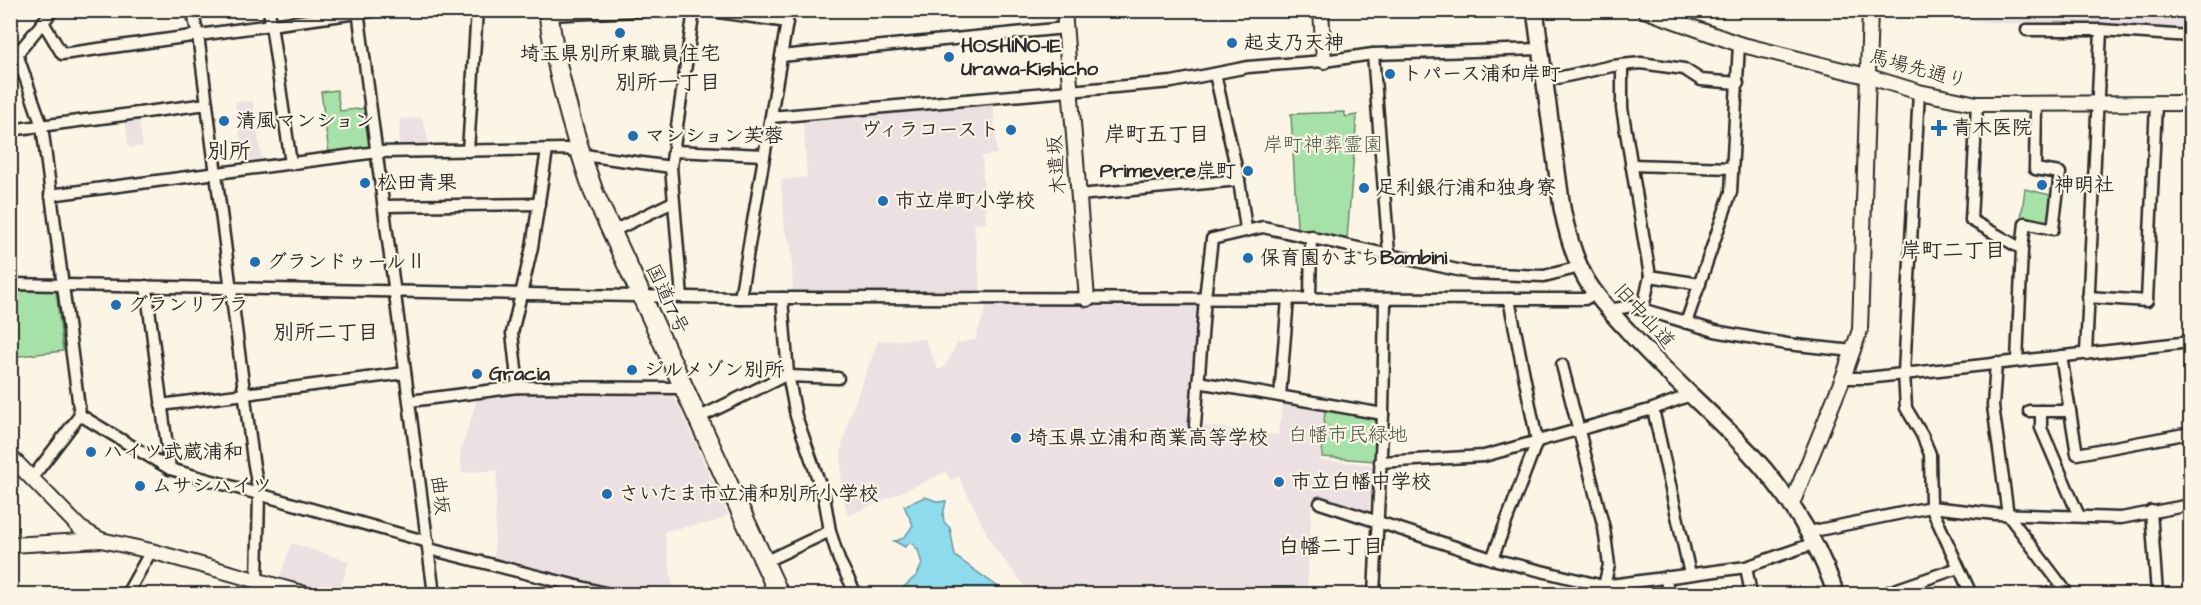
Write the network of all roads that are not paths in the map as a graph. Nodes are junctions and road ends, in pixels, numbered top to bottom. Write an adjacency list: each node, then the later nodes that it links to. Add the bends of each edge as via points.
1 (53, 10): 18 (street)
2 (192, 10): 23 (street)
3 (269, 10): 19 (street)
4 (379, 10): 14 (street)
5 (477, 10): 49 (street)
6 (658, 10): 15 (street)
7 (694, 10): 50 (street)
8 (705, 10): 17 (street)
9 (1064, 10): 20 (street, 木遣坂)
10 (1321, 10): 31 (street)
11 (1535, 10): 27 (main road, 旧中山道)
12 (1644, 10): 26 (street, 馬場先通り)
13 (1870, 10): 34 (street)
14 (358, 12): 19 (street); 51 (street, 曲坂)
15 (583, 12): 16 (street)
16 (548, 13): 52 (highway, 国道17号, via 558,73)
17 (788, 16): 30 (street)
18 (43, 22): 23 (street, via 62,54); 29 (street)
19 (273, 24): 23 (street); 54 (street)
20 (1065, 28): 30 (street); 37 (street, 木遣坂)
21 (2027, 30): 22 (street)
22 (2102, 30): 24 (street); 44 (street)
23 (198, 35): 40 (street)
24 (2190, 36)
25 (10, 42): 29 (street)
26 (1739, 44): 34 (street, 馬場先通り); 36 (street)
27 (1540, 48): 28 (street); 35 (main road, 旧中山道)
28 (1373, 54): 31 (street); 69 (street)
29 (14, 56): 46 (street)
30 (781, 56): 45 (street)
31 (1324, 61): 33 (street, via 1248,67)
32 (1622, 65): 35 (street); 36 (street, via 1660,65 1684,69 1701,80); 55 (street, via 1622,108)
33 (1215, 74): 37 (street, via 1172,82); 59 (street)
34 (1870, 77): 38 (street, 馬場先通り); 95 (street, via 1860,330)
35 (1544, 81): 70 (main road, 旧中山道, via 1565,227)
36 (1738, 83): 57 (street)
37 (1071, 90): 45 (street); 61 (street, 木遣坂)
38 (1919, 92): 41 (street, 馬場先通り); 102 (street)
39 (2190, 103): 42 (street, 馬場先通り)
40 (207, 104): 46 (street); 58 (street)
41 (1977, 104): 43 (street, 馬場先通り); 68 (street, via 1971,220)
42 (2156, 104): 44 (street, 馬場先通り); 82 (street, via 2147,301)
43 (2036, 105): 44 (street, 馬場先通り); 68 (street, via 2035,169 2060,173 2054,229 2025,223)
44 (2097, 105): 82 (street)
45 (771, 117): 53 (street)
46 (42, 126): 47 (street); 60 (street)
47 (10, 130)
48 (547, 150): 49 (street); 52 (street); 63 (street)
49 (468, 151): 51 (street)
50 (674, 151): 53 (street); 56 (street)
51 (377, 152): 54 (street); 64 (street, 曲坂)
52 (580, 153): 56 (street); 66 (highway, 国道17号)
53 (764, 155): 83 (street)
54 (291, 164): 58 (street)
55 (1631, 165): 57 (street); 71 (street)
56 (671, 167): 62 (street)
57 (1732, 168): 74 (street, via 1731,192)
58 (217, 174): 60 (street); 76 (street)
59 (1239, 180): 61 (street); 65 (street)
60 (50, 195): 73 (street)
61 (1079, 195): 86 (street, 木遣坂)
62 (674, 202): 66 (street); 81 (street)
63 (539, 204): 64 (street); 79 (street)
64 (384, 206): 77 (street, 曲坂)
65 (1246, 229): 67 (street, via 1263,227); 85 (street, via 1212,238)
66 (611, 232): 80 (highway, 国道17号)
67 (1311, 236): 69 (street); 88 (street)
68 (2022, 249): 98 (street)
69 (1389, 253): 70 (street, via 1471,273 1544,276)
70 (1580, 267): 78 (main road, 旧中山道)
71 (1650, 276): 74 (street); 91 (street)
72 (10, 284): 73 (street)
73 (62, 284): 75 (street); 119 (street)
74 (1700, 284): 93 (street)
75 (146, 286): 76 (street); 113 (street)
76 (231, 288): 77 (street); 109 (street)
77 (396, 292): 79 (street); 101 (street, 曲坂)
78 (1595, 293): 89 (street, via 1585,299); 92 (main road, 旧中山道)
79 (521, 294): 80 (street); 107 (street, via 512,333)
80 (642, 297): 81 (street); 108 (highway, 国道17号)
81 (682, 297): 83 (street)
82 (2088, 297): 96 (street)
83 (740, 298): 84 (street)
84 (782, 298): 86 (street); 103 (street)
85 (1205, 298): 86 (street); 87 (street); 106 (street)
86 (1087, 299)
87 (1288, 299): 88 (street); 111 (street)
88 (1310, 299): 90 (street)
89 (1509, 299): 90 (street); 124 (street)
90 (1385, 300): 118 (street)
91 (1643, 308): 92 (street); 93 (street)
92 (1609, 310): 110 (main road, 旧中山道)
93 (1686, 323): 95 (street, via 1787,344)
94 (2190, 342): 96 (street)
95 (1853, 351): 105 (street)
96 (2086, 354): 97 (street)
97 (2061, 356): 98 (street); 117 (street)
98 (2018, 361): 99 (street)
99 (1995, 363): 102 (street); 135 (street, via 1993,406)
100 (1562, 365): 122 (street)
101 (405, 373): 109 (street); 112 (street, 曲坂)
102 (1904, 374): 105 (street); 133 (street, via 1906,408 1930,454)
103 (789, 375): 104 (street); 120 (street); 138 (street, via 796,416 824,496)
104 (838, 378)
105 (1843, 378): 132 (street)
106 (1198, 382): 111 (street); 121 (street)
107 (518, 387): 108 (street); 112 (street)
108 (683, 388): 120 (highway, 国道17号)
109 (244, 394): 113 (street); 129 (street)
110 (1690, 395): 114 (street); 132 (main road, 旧中山道, via 1751,455)
111 (1280, 396): 118 (street)
112 (410, 401): 142 (street, 曲坂)
113 (161, 405): 127 (street)
114 (1653, 409): 122 (street); 148 (street)
115 (2029, 411): 116 (street)
116 (2041, 411): 117 (street); 136 (street, via 2041,428)
117 (2070, 411): 123 (street, via 2078,454)
118 (1383, 414): 126 (street)
119 (80, 416): 127 (street); 128 (street)
120 (698, 418): 145 (highway, 国道17号)
121 (1195, 424)
122 (1580, 430): 124 (street); 151 (street, via 1604,528 1608,565)
123 (2190, 433)
124 (1537, 441): 126 (street, via 1484,456); 144 (street)
125 (10, 456): 128 (street)
126 (1380, 462): 137 (street)
127 (170, 469): 129 (street)
128 (32, 478): 140 (street, via 80,528)
129 (259, 494): 142 (street); 150 (street)
130 (1320, 503): 137 (street)
131 (2190, 505): 134 (street)
132 (1791, 506): 139 (main road, 旧中山道)
133 (1931, 507): 135 (street); 139 (street); 147 (street)
134 (2151, 511): 136 (street, via 2121,518); 165 (street)
135 (2008, 515): 136 (street); 164 (street)
136 (2079, 516)
137 (1377, 521): 144 (street); 158 (street)
138 (830, 531): 145 (street); 157 (street)
139 (1812, 538): 146 (street); 161 (main road, 旧中山道)
140 (101, 540): 141 (street); 143 (street)
141 (10, 545)
142 (428, 546): 154 (street, 曲坂); 155 (street)
143 (151, 550): 150 (street); 152 (street)
144 (1492, 559): 151 (street)
145 (765, 562): 156 (highway, 国道17号)
146 (1746, 567): 148 (street); 160 (street)
147 (1958, 568): 162 (street); 163 (street)
148 (1689, 574): 149 (street)
149 (1666, 578): 151 (street); 159 (street)
150 (258, 581): 153 (street)
151 (1603, 590)
152 (127, 594)
153 (298, 594)
154 (434, 594)
155 (609, 594)
156 (779, 594)
157 (856, 594)
158 (1374, 594)
159 (1668, 594)
160 (1751, 594)
161 (1836, 594)
162 (1883, 594)
163 (1971, 594)
164 (2068, 594)
165 (2157, 594)

